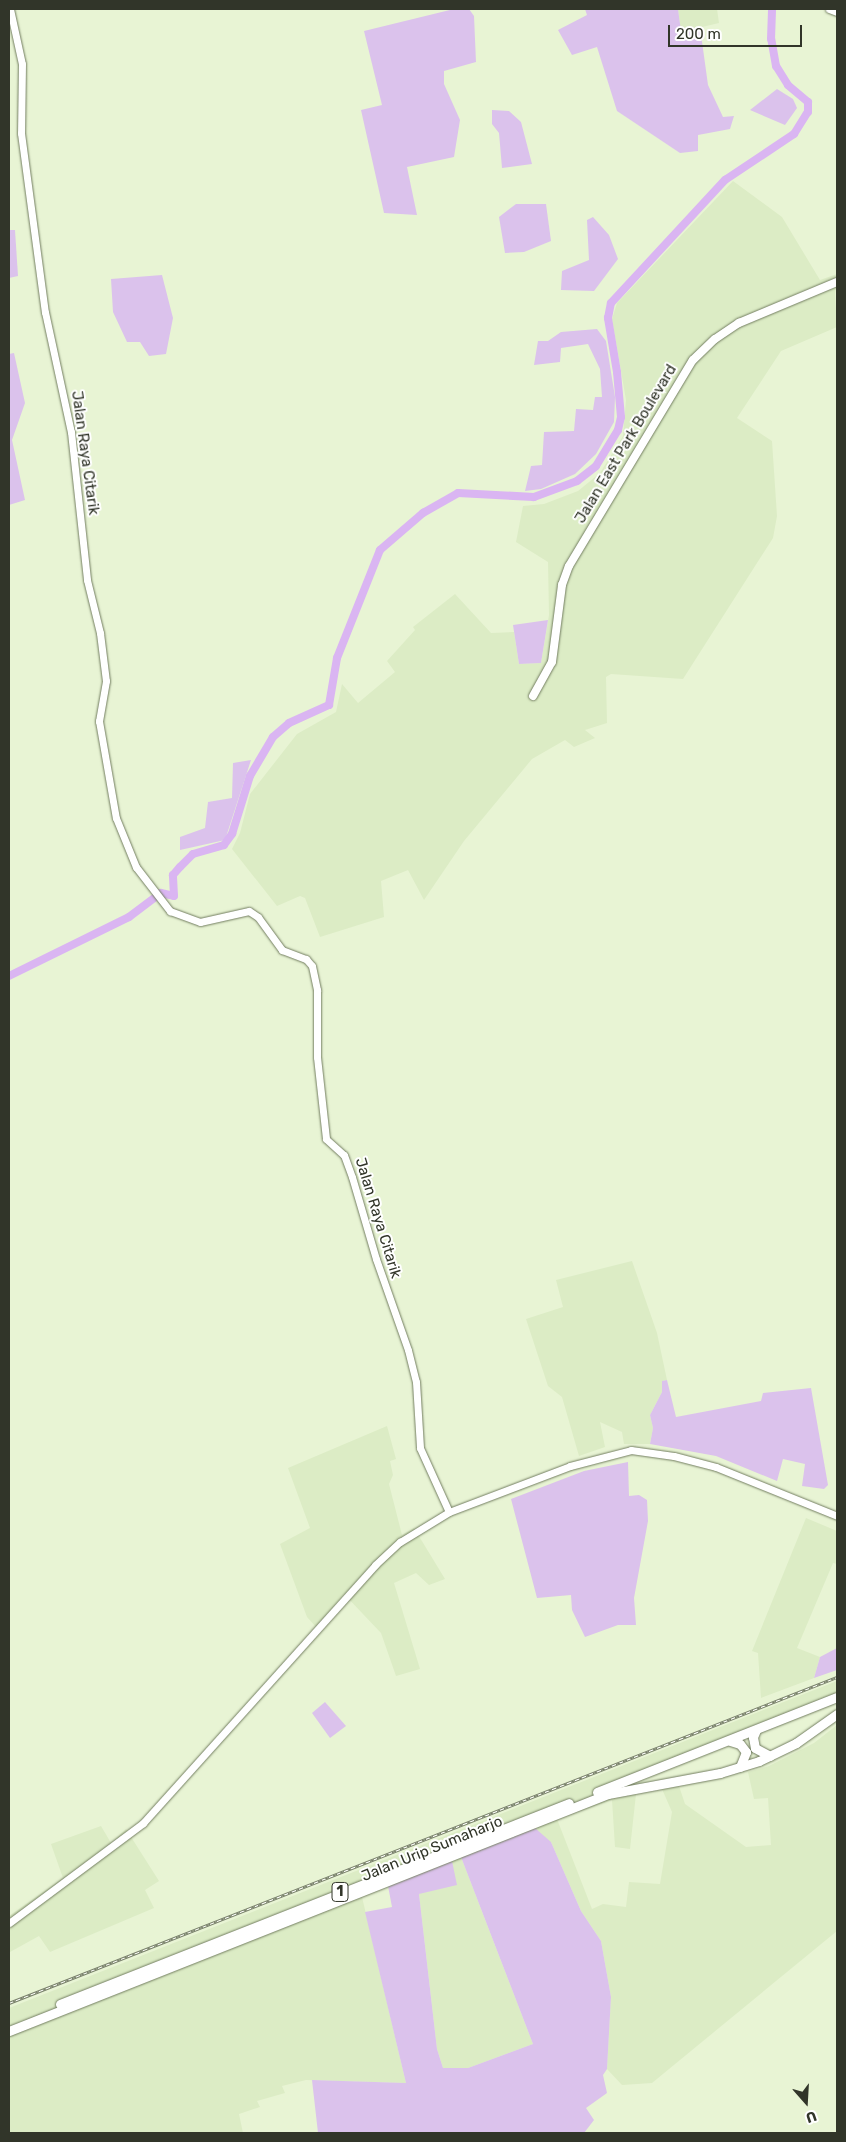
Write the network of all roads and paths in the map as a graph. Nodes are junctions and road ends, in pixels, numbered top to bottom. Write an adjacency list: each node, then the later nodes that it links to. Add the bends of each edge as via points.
1 (10, 9): 6 (street, Jalan Raya Citarik, via 22,64 21,133 45,312 71,432 87,580 100,633 106,681 99,714 103,761 123,836 136,867 153,892 179,916 195,921 251,912 282,950 306,959 312,966 317,990 317,1057 326,1139 344,1155 352,1177 408,1350 416,1382 420,1448)
2 (829, 9): 3 (street)
3 (837, 12)
4 (837, 282): 5 (main road, Jalan East Park Boulevard, via 739,323 715,339 693,360 569,566 562,585 552,662)
5 (533, 696)
6 (449, 1512): 7 (street, via 570,1466 617,1451 636,1450 716,1467); 14 (street, via 400,1542 378,1561 143,1823)
7 (837, 1516)
8 (837, 1697): 10 (highway, Jalan Urip Sumaharjo / 1)
9 (837, 1714): 12 (highway, Jalan Urip Sumaharjo / 1, via 796,1743)
10 (756, 1730): 11 (highway, Jalan Urip Sumaharjo / 1); 12 (highway, via 755,1748)
11 (730, 1741): 13 (highway, via 740,1744 746,1752); 15 (highway, Jalan Urip Sumaharjo / 1)
12 (770, 1756): 13 (highway, Jalan Urip Sumaharjo / 1)
13 (740, 1767): 16 (highway, Jalan Urip Sumaharjo / 1, via 608,1794)
14 (9, 1923)
15 (9, 2024)
16 (9, 2031)

